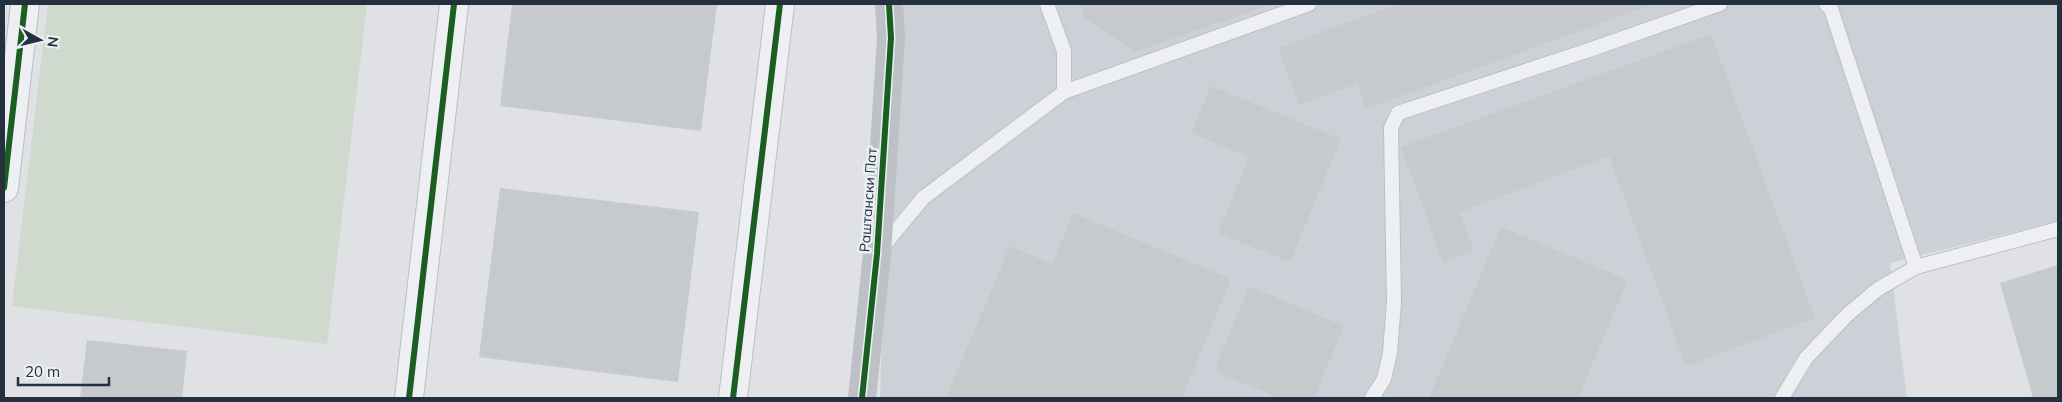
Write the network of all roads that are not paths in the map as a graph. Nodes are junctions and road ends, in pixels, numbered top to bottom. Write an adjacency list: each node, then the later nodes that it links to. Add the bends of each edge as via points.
1 (25, 4): 10 (street)
2 (454, 4): 14 (street)
3 (780, 4): 15 (street)
4 (889, 4): 12 (street, Раштански Пат, via 891,38)
5 (1047, 4): 9 (lane, via 1064,51)
6 (1309, 4): 9 (lane)
7 (1720, 4): 17 (lane, via 1398,114 1391,128 1394,302 1390,353 1384,379)
8 (1826, 4): 13 (lane, via 1831,9)
9 (1064, 92): 12 (lane, via 923,198)
10 (4, 188)
11 (2058, 230): 13 (lane)
12 (877, 254): 16 (street, Раштански Пат)
13 (1916, 267): 18 (lane, via 1878,289 1847,315 1806,358)
14 (409, 398)
15 (734, 398)
16 (862, 398)
17 (1372, 398)
18 (1782, 398)

